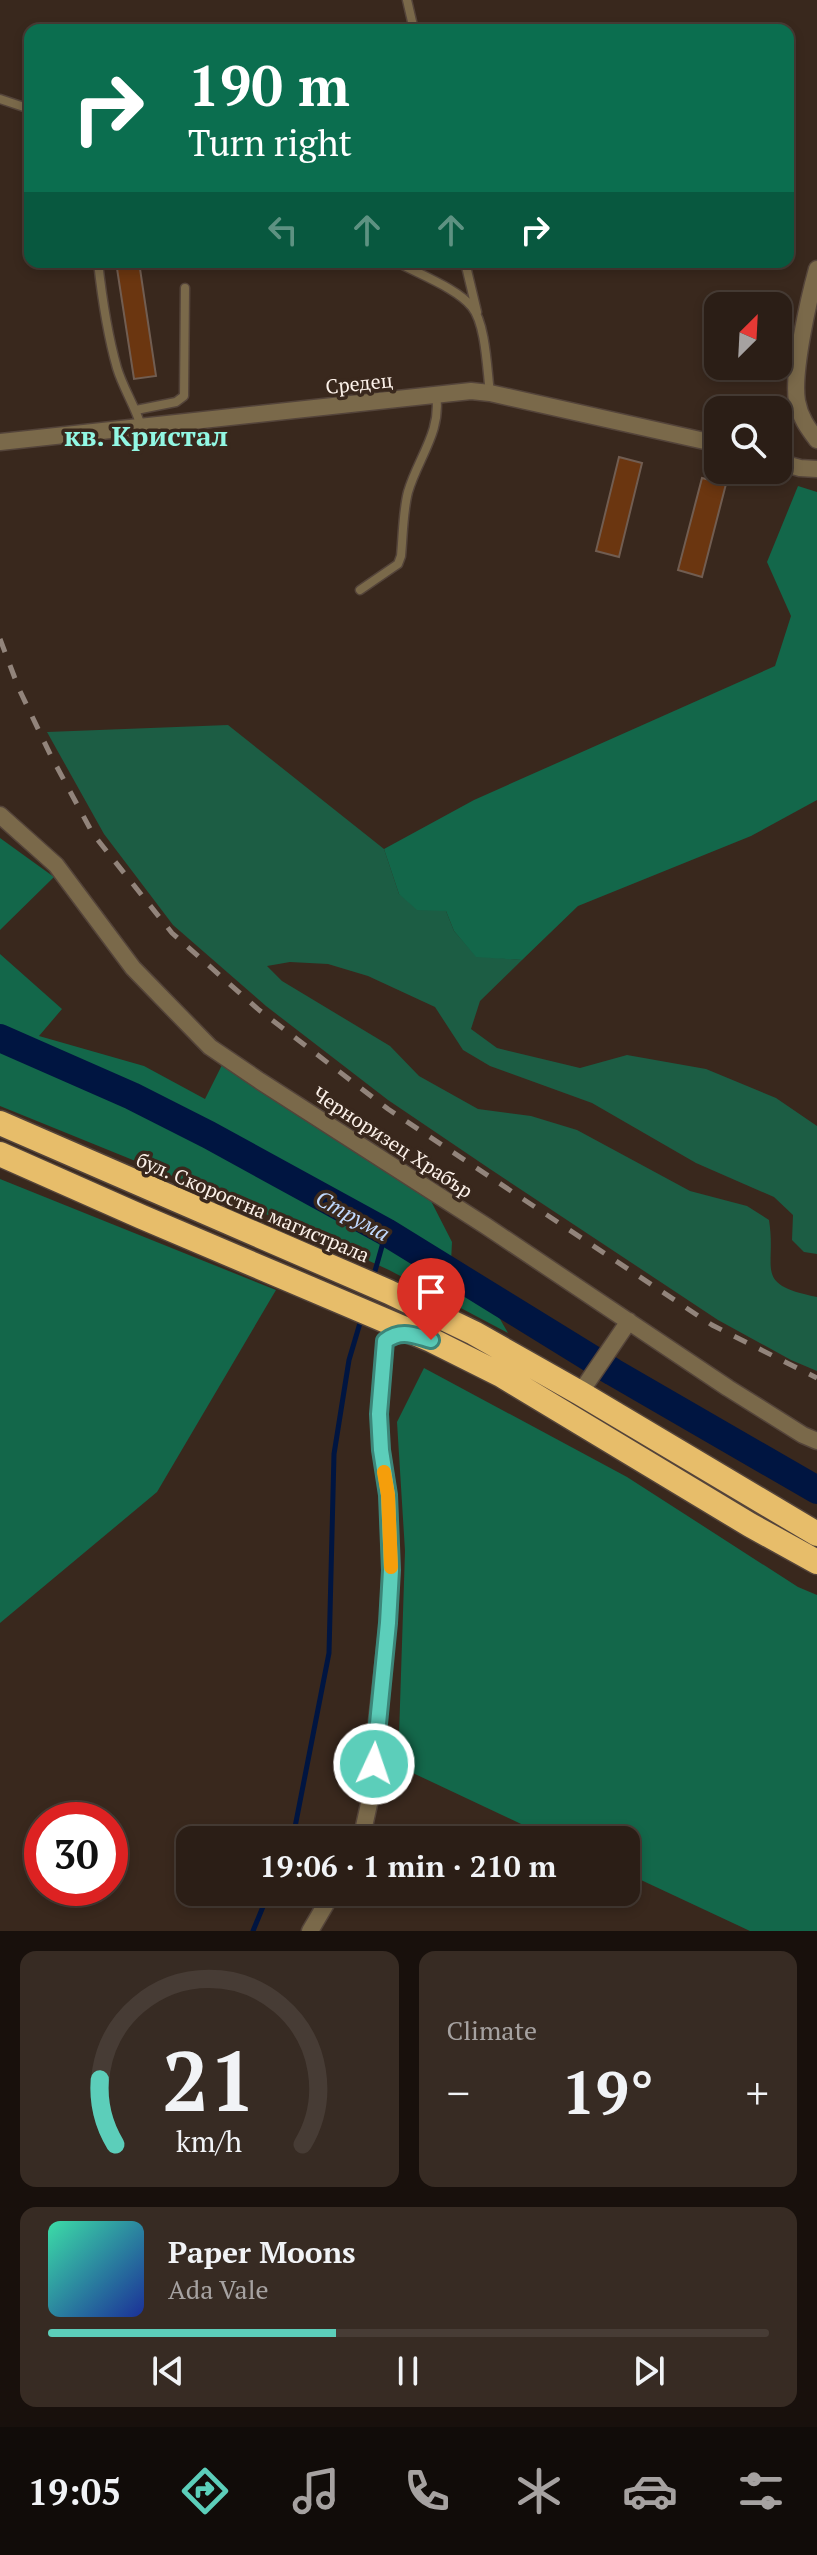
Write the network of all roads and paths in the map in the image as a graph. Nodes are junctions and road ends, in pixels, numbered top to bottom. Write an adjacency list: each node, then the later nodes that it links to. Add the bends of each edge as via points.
1 (407, 0): 2 (lane)
2 (413, 24)
3 (0, 99): 4 (lane)
4 (24, 107)
5 (99, 268): 13 (lane, via 117,370)
6 (408, 268): 10 (lane, via 462,297)
7 (466, 268): 10 (lane)
8 (817, 269): 14 (street, via 796,398 804,424)
9 (185, 288): 13 (lane, via 184,396)
10 (480, 325): 11 (lane)
11 (490, 393): 12 (street, Средец); 15 (street, Средец)
12 (436, 395): 13 (street, Средец); 19 (lane, via 436,424 408,493 398,564)
13 (139, 418): 16 (street, Средец)
14 (817, 440)
15 (704, 441)
16 (0, 442)
17 (792, 466): 18 (street)
18 (817, 469)
19 (360, 590)
20 (0, 815): 24 (street, Черноризец Храбър, via 56,865 133,968 210,1047)
21 (0, 1123): 27 (highway, бул. Скоростна магистрала, via 389,1292)
22 (0, 1154): 23 (highway)
23 (266, 1269): 25 (highway); 26 (highway, via 372,1321)
24 (624, 1328): 27 (street); 28 (street, Черноризец Храбър)
25 (431, 1340): 26 (highway, via 403,1333); 30 (highway, via 501,1375)
26 (385, 1341): 31 (street, via 379,1414 388,1495 390,1597 373,1786)
27 (583, 1387): 29 (highway, бул. Скоростна магистрала)
28 (817, 1441)
29 (817, 1534)
30 (817, 1562)
31 (364, 1826)
32 (325, 1906): 33 (street)
33 (310, 1931)

